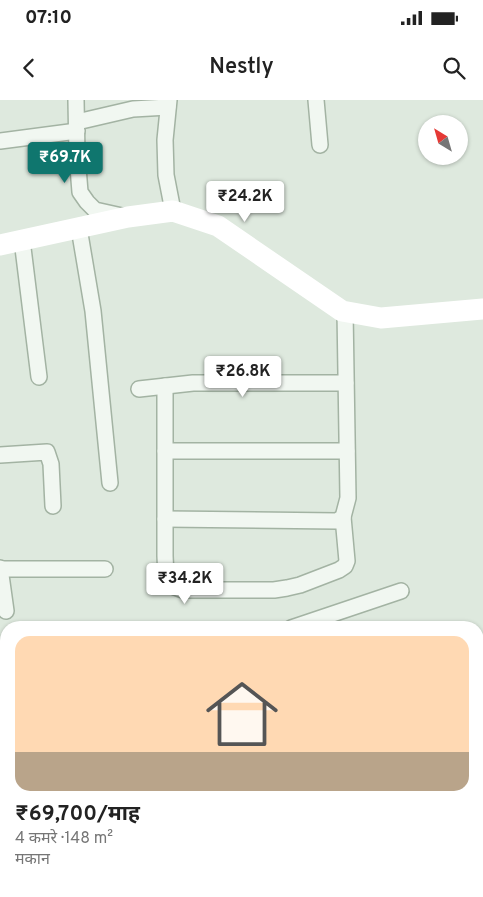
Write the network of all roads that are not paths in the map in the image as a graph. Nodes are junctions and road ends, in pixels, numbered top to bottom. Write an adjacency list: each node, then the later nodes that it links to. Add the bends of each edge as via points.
1 (76, 100): 4 (street)
2 (316, 100): 6 (street)
3 (168, 104): 4 (street, via 133,109); 7 (street, via 166,175)
4 (77, 127): 5 (street); 8 (street, via 80,192 95,210)
5 (0, 141)
6 (320, 145)
7 (173, 211): 8 (street); 13 (street, via 218,226)
8 (128, 217): 9 (street)
9 (79, 228): 10 (street); 21 (street, via 93,311)
10 (22, 240): 11 (street); 14 (street)
11 (0, 245)
12 (483, 309): 13 (street, via 381,318)
13 (344, 311): 15 (street)
14 (39, 377)
15 (346, 383): 16 (street, via 193,383); 18 (street)
16 (165, 386): 17 (street); 19 (street)
17 (139, 389)
18 (347, 451): 19 (street); 23 (street, via 348,498)
19 (165, 452): 24 (street)
20 (0, 455): 22 (street, via 47,452 51,464)
21 (110, 483)
22 (53, 506)
23 (343, 517): 24 (street, via 337,521); 24 (street, via 345,566 300,586 274,590 183,590 175,587 166,577)
24 (165, 519)
25 (0, 569): 26 (street); 28 (street)
26 (105, 569)
27 (401, 590): 29 (street)
28 (6, 611)
29 (320, 621)

